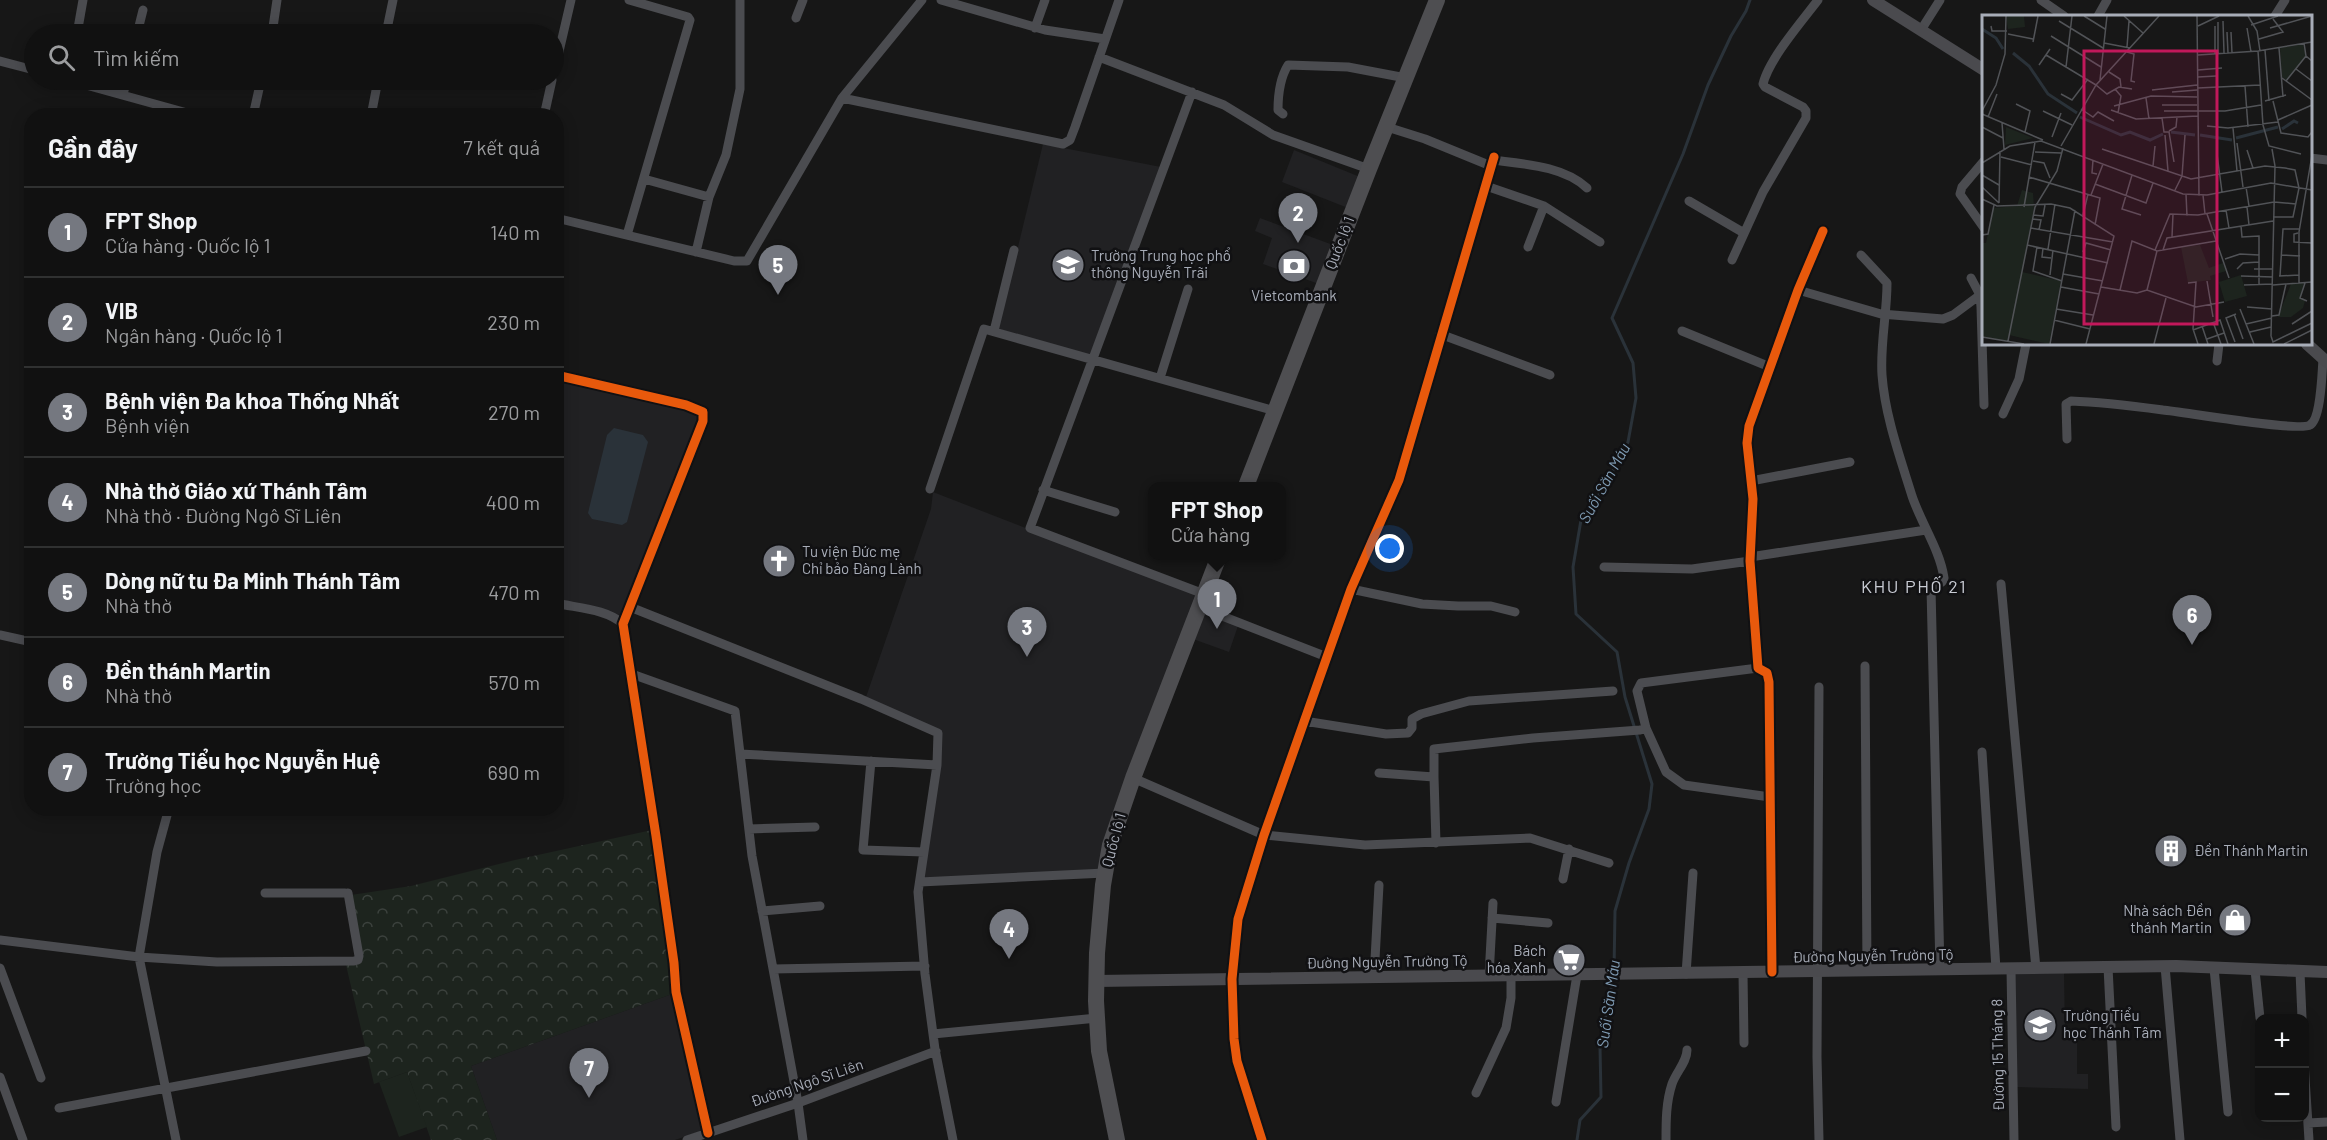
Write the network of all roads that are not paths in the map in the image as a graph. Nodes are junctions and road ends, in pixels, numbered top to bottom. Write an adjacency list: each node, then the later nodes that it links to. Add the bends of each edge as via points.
1 (83, 0): 24 (street)
2 (277, 0): 26 (street)
3 (393, 0): 27 (street)
4 (571, 0): 29 (street)
5 (629, 0): 56 (street, via 690,18)
6 (740, 0): 59 (street, via 741,89 726,155)
7 (803, 0): 23 (street)
8 (922, 0): 44 (street)
9 (940, 0): 28 (street)
10 (1045, 0): 28 (street)
11 (1119, 0): 31 (street)
12 (1437, 0): 36 (highway, Quốc lộ 1)
13 (1818, 0): 65 (street, via 1764,78 1765,87 1803,107 1806,118)
14 (1873, 0): 30 (main road)
15 (1940, 0): 30 (street)
16 (2041, 0): 20 (street)
17 (2107, 0): 21 (street)
18 (2285, 0): 22 (street)
19 (143, 10): 25 (street)
20 (2063, 15)
21 (2099, 15)
22 (2276, 15)
23 (796, 18)
24 (79, 24)
25 (140, 24)
26 (273, 24)
27 (388, 24)
28 (1035, 28): 31 (street)
29 (564, 30)
30 (1921, 30): 35 (main road)
31 (1105, 39): 32 (street)
32 (1099, 57): 42 (street); 44 (street, via 1076,128 1063,144)
33 (0, 62): 34 (street)
34 (24, 68)
35 (1982, 69)
36 (1406, 78): 49 (street, via 1348,67 1288,66 1278,99 1278,110); 50 (highway, Quốc lộ 1)
37 (108, 90): 43 (street)
38 (124, 90): 43 (street)
39 (259, 90): 46 (street)
40 (376, 90): 47 (street)
41 (550, 90): 48 (street)
42 (1192, 93): 55 (street, via 1224,105 1274,135); 85 (street)
43 (123, 94): 45 (street)
44 (842, 98): 70 (street, via 747,261)
45 (171, 108)
46 (255, 108)
47 (373, 108)
48 (546, 108)
49 (1283, 114)
50 (1387, 127): 53 (street); 55 (highway, Quốc lộ 1)
51 (2312, 158): 52 (street)
52 (2327, 160)
53 (1492, 161): 57 (street); 58 (street, via 1564,173)
54 (1982, 162): 63 (street, via 1960,194)
55 (1369, 170): 93 (highway, Quốc lộ 1)
56 (644, 179): 59 (street); 66 (street)
57 (1486, 186): 61 (street); 80 (street)
58 (1587, 188)
59 (709, 197): 70 (street)
60 (1689, 201): 65 (street)
61 (1544, 206): 67 (street); 68 (street)
62 (564, 220): 66 (street)
63 (1982, 227)
64 (1822, 231): 75 (street)
65 (1744, 233): 72 (street)
66 (627, 236): 70 (street)
67 (1600, 242)
68 (1528, 247)
69 (1014, 250): 78 (street)
70 (696, 252)
71 (1861, 255): 77 (street, via 1887,283)
72 (1732, 260)
73 (1971, 278): 76 (street)
74 (1188, 289): 91 (street)
75 (1798, 290): 77 (street); 88 (street)
76 (1982, 293): 77 (street, via 1943,319)
77 (1884, 315): 102 (street, via 1882,375 1888,407 1896,445)
78 (994, 331): 85 (street); 99 (street, via 983,329)
79 (1682, 331): 88 (street)
80 (1440, 334): 89 (street); 107 (street, via 1399,480)
81 (1983, 345): 92 (street)
82 (2026, 345): 94 (street, via 2019,379)
83 (2219, 345): 87 (street)
84 (2308, 345): 86 (main road)
85 (1092, 359): 91 (street); 100 (street)
86 (2325, 360): 95 (street, via 2318,412 2307,427 2071,401 2066,404)
87 (2217, 361)
88 (1770, 367): 97 (street, via 1749,426)
89 (1550, 375)
90 (564, 377): 110 (street, via 703,412 703,421)
91 (1160, 378): 93 (street)
92 (1984, 405)
93 (1275, 411): 98 (highway, Quốc lộ 1)
94 (2003, 414)
95 (2067, 439)
96 (1850, 462): 97 (street)
97 (1751, 481): 103 (street)
98 (1248, 482)
99 (930, 489)
100 (1043, 490): 101 (street); 108 (street, via 1030,528)
101 (1115, 512)
102 (1926, 530): 103 (street); 161 (street, via 1944,578 1931,588)
103 (1750, 559): 105 (street, via 1692,568); 117 (street)
104 (1217, 560): 108 (highway, Quốc lộ 1)
105 (1604, 567)
106 (2001, 584): 160 (street)
107 (1351, 589): 111 (street, via 1422,604 1491,606); 115 (street)
108 (1202, 600): 115 (street); 129 (highway, Quốc lộ 1)
109 (564, 605): 112 (street, via 603,614)
110 (630, 607): 112 (street); 126 (street, via 938,733)
111 (1515, 612)
112 (622, 624): 118 (street)
113 (0, 635): 114 (street)
114 (24, 640)
115 (1327, 657): 121 (street)
116 (1865, 666): 163 (street)
117 (1758, 668): 122 (street, via 1641,683 1637,691); 130 (street, via 1767,673 1769,682)
118 (629, 673): 124 (street, via 735,711); 198 (street, via 676,992)
119 (1819, 687): 165 (street)
120 (1613, 691): 121 (street, via 1469,701 1421,714 1412,719 1408,733 1386,734)
121 (1304, 721): 134 (street)
122 (1643, 729): 128 (street, via 1434,749); 130 (street, via 1666,772 1684,785)
123 (1982, 752): 158 (street)
124 (740, 754): 125 (street); 133 (street)
125 (870, 761): 126 (street); 137 (street, via 862,850)
126 (937, 765): 137 (street)
127 (1379, 773): 128 (street)
128 (1434, 777): 135 (street)
129 (1132, 778): 134 (street); 139 (highway, Quốc lộ 1)
130 (1770, 797): 164 (street)
131 (167, 816): 151 (street)
132 (815, 827): 133 (street)
133 (749, 829): 147 (street)
134 (1264, 836): 135 (street, via 1365,845); 174 (street, via 1238,919)
135 (1436, 843): 136 (street, via 1530,838)
136 (1569, 849): 138 (street); 141 (street)
137 (924, 852): 142 (street)
138 (1609, 863)
139 (1105, 873): 142 (street); 175 (highway, Quốc lộ 1)
140 (1694, 873): 169 (street)
141 (1563, 879)
142 (920, 882): 152 (street)
143 (1378, 885): 173 (street)
144 (265, 893): 151 (street, via 346,893 358,960 217,962)
145 (1493, 903): 148 (street)
146 (820, 906): 147 (street)
147 (762, 911): 157 (street)
148 (1492, 918): 149 (street); 172 (street)
149 (1548, 923)
150 (0, 940): 151 (street)
151 (138, 957): 187 (street)
152 (924, 966): 157 (street); 179 (street)
153 (2165, 966): 154 (main road, Đường Nguyễn Trường Tộ); 156 (main road, Đường Nguyễn Trường Tộ); 209 (street)
154 (2108, 967): 160 (main road, Đường Nguyễn Trường Tộ); 197 (street)
155 (0, 968): 186 (street)
156 (2214, 968): 162 (main road, Đường Nguyễn Trường Tộ); 194 (street)
157 (773, 969): 190 (street)
158 (1996, 969): 159 (main road, Đường Nguyễn Trường Tộ); 161 (main road, Đường Nguyễn Trường Tộ)
159 (2011, 969): 160 (main road, Đường Nguyễn Trường Tộ); 208 (street, Đường 15 Tháng 8)
160 (2036, 969)
161 (1940, 970): 163 (main road, Đường Nguyễn Trường Tộ)
162 (2256, 970): 166 (main road, Đường Nguyễn Trường Tộ); 176 (street)
163 (1867, 971): 165 (main road, Đường Nguyễn Trường Tộ)
164 (1772, 972): 165 (main road, Đường Nguyễn Trường Tộ); 168 (main road, Đường Nguyễn Trường Tộ)
165 (1817, 972): 207 (street)
166 (2300, 972): 167 (main road, Đường Nguyễn Trường Tộ); 177 (street)
167 (2327, 972)
168 (1743, 973): 169 (main road, Đường Nguyễn Trường Tộ); 180 (street)
169 (1686, 974): 171 (main road, Đường Nguyễn Trường Tộ)
170 (1511, 975): 171 (main road, Đường Nguyễn Trường Tộ); 172 (main road, Đường Nguyễn Trường Tộ); 188 (street, via 1506,1028)
171 (1577, 975): 189 (street)
172 (1489, 976): 173 (main road, Đường Nguyễn Trường Tộ)
173 (1374, 978): 174 (main road, Đường Nguyễn Trường Tộ)
174 (1232, 979): 175 (main road, Đường Nguyễn Trường Tộ); 205 (street, via 1237,1061)
175 (1096, 981): 178 (highway, Quốc lộ 1)
176 (2260, 1014)
177 (2302, 1014)
178 (1097, 1018): 179 (street); 204 (highway, Quốc lộ 1)
179 (933, 1034): 183 (street)
180 (1744, 1043)
181 (1687, 1050): 206 (street, via 1672,1086)
182 (366, 1051): 187 (street)
183 (936, 1051): 190 (street, Đường Ngô Sĩ Liên); 203 (street)
184 (2304, 1068): 196 (street)
185 (0, 1077): 191 (street)
186 (41, 1078)
187 (167, 1088): 192 (street); 200 (street)
188 (1476, 1093)
189 (1556, 1102)
190 (798, 1103): 198 (street, Đường Ngô Sĩ Liên); 202 (street)
191 (11, 1106): 193 (street); 199 (street)
192 (59, 1108)
193 (0, 1110)
194 (2228, 1112)
195 (2327, 1122): 196 (street)
196 (2308, 1123): 210 (street)
197 (2116, 1127)
198 (708, 1133): 201 (street, Đường Ngô Sĩ Liên)
199 (23, 1140)
200 (176, 1140)
201 (687, 1140)
202 (803, 1140)
203 (953, 1140)
204 (1117, 1140)
205 (1262, 1140)
206 (1666, 1140)
207 (1819, 1140)
208 (2014, 1140)
209 (2180, 1140)
210 (2309, 1140)

